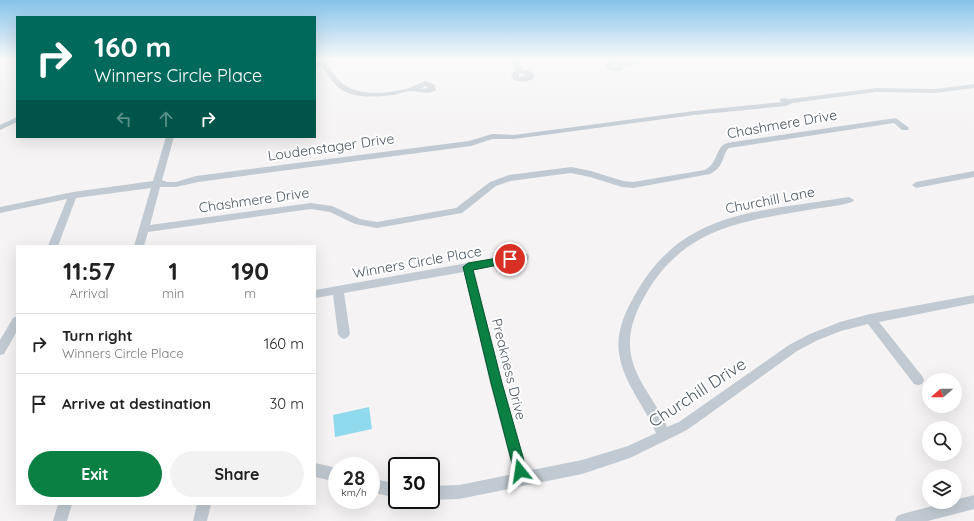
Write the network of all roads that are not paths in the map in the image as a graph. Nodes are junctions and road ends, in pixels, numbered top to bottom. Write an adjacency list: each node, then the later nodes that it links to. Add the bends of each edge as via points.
1 (338, 83): 3 (street, via 358,94)
2 (974, 86): 9 (street, Loudenstager Drive, via 935,91 876,90 790,101 786,104 751,106 514,137 478,145 471,143 196,179 175,185)
3 (414, 89)
4 (16, 120): 5 (street)
5 (0, 128)
6 (905, 128): 14 (street, Chashmere Drive, via 896,120 727,146 723,149 718,165 707,172 633,185 571,170 509,178 493,184 459,212 377,224 358,222 332,209 311,206)
7 (170, 138): 9 (street)
8 (974, 174): 10 (street)
9 (157, 184): 11 (street, Loudenstager Drive); 14 (street)
10 (916, 185)
11 (73, 196): 13 (street, Loudenstager Drive); 15 (street)
12 (849, 200): 27 (street, Churchill Lane, via 718,225 681,245 644,287 626,324 624,341 627,363)
13 (0, 210)
14 (144, 229): 16 (street)
15 (53, 245)
16 (139, 245)
17 (524, 257): 18 (street, Winners Circle Place)
18 (468, 267): 19 (street, Winners Circle Place); 30 (street, Preakness Drive)
19 (338, 290): 20 (street, Winners Circle Place); 24 (street)
20 (316, 294)
21 (974, 299): 22 (street, Churchill Drive)
22 (870, 319): 26 (street); 27 (street, Churchill Drive, via 840,327 793,348 690,422)
23 (16, 324): 25 (street)
24 (344, 334)
25 (0, 350)
26 (918, 380)
27 (664, 436): 30 (street, Churchill Drive, via 630,452 582,467)
28 (316, 470): 29 (street)
29 (328, 473)
30 (522, 479): 31 (street, Churchill Drive, via 459,492)
31 (440, 493)
32 (974, 502): 37 (street)
33 (66, 505): 35 (street)
34 (204, 505): 36 (street)
35 (60, 521)
36 (200, 521)
37 (902, 521)

